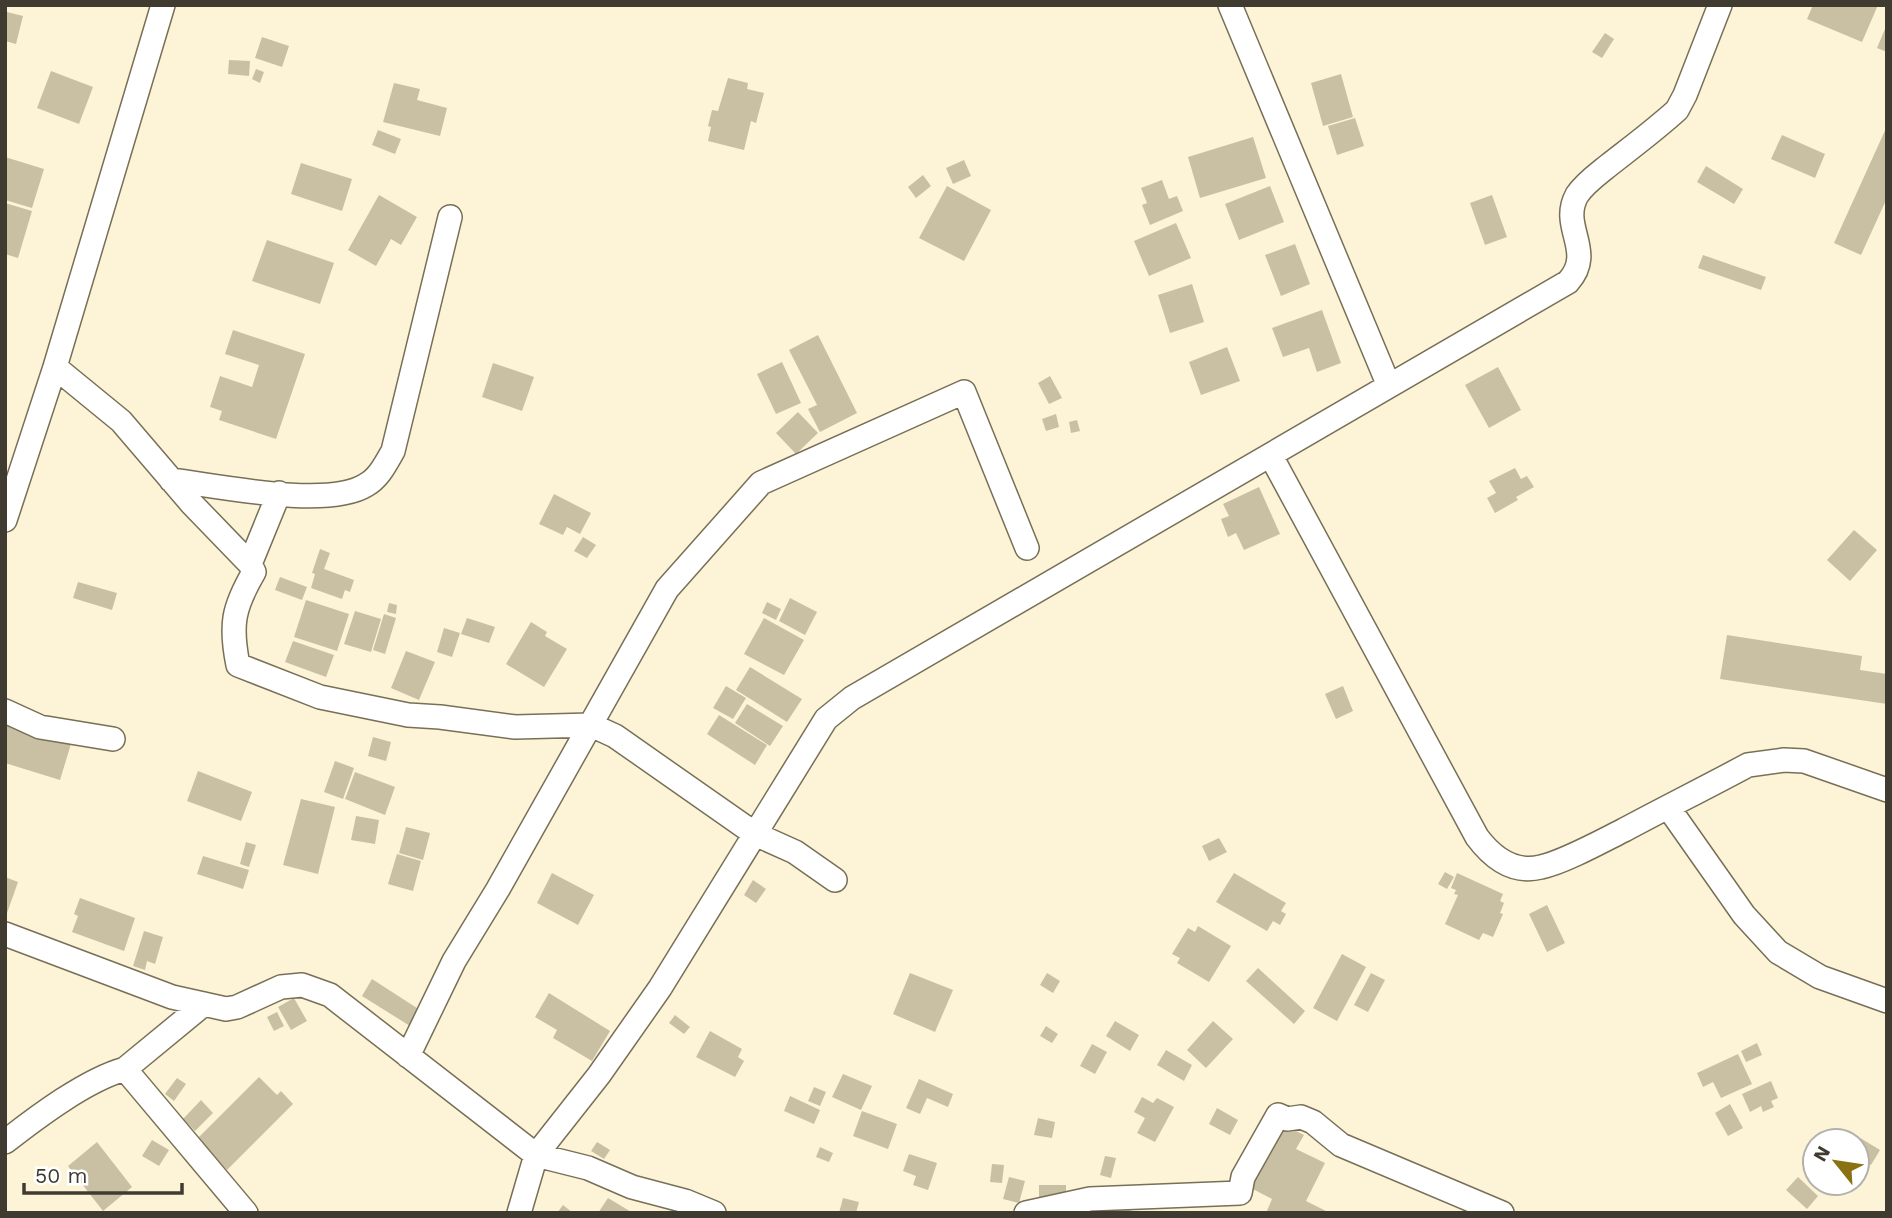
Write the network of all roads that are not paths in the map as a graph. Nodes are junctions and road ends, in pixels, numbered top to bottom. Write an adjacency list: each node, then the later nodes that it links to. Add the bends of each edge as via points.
1 (163, 5): 5 (street)
2 (1230, 5): 6 (street)
3 (1720, 5): 6 (street, via 1676,110 1578,194 1571,215 1580,261 1577,272 1556,290)
4 (450, 217): 9 (street, via 393,451 381,471 366,485 334,495)
5 (55, 366): 8 (street, via 121,421); 10 (street)
6 (1388, 386): 7 (street)
7 (1271, 456): 17 (street, via 1490,854 1506,864 1539,868); 18 (street, via 839,706 813,738)
8 (172, 480): 9 (street); 12 (street)
9 (279, 493): 12 (street)
10 (5, 520)
11 (1027, 548): 14 (street, via 964,392 761,483 667,589)
12 (250, 564): 14 (street, via 254,572 238,600 233,639 238,665 320,697 408,716 515,727)
13 (5, 711): 15 (street, via 40,727)
14 (591, 725): 18 (street, via 615,736); 23 (street, via 454,961)
15 (113, 739)
16 (1887, 790): 17 (street, via 1804,761 1784,760 1748,765)
17 (1668, 807): 21 (street, via 1744,915 1778,952 1820,977)
18 (755, 834): 19 (street, via 795,852); 26 (street, via 660,988)
19 (835, 880)
20 (5, 934): 22 (street, via 172,997)
21 (1887, 1001)
22 (204, 1004): 23 (street, via 237,1007 281,988 302,985 330,995); 24 (street)
23 (408, 1056): 26 (street)
24 (125, 1069): 25 (street, via 110,1073 36,1118); 27 (street)
25 (5, 1142)
26 (536, 1155): 28 (street); 29 (street)
27 (246, 1213)
28 (519, 1213)
29 (714, 1213)
30 (1026, 1213): 31 (street, via 1090,1199 1240,1193 1243,1177 1278,1115 1313,1122 1341,1145)
31 (1502, 1213)

